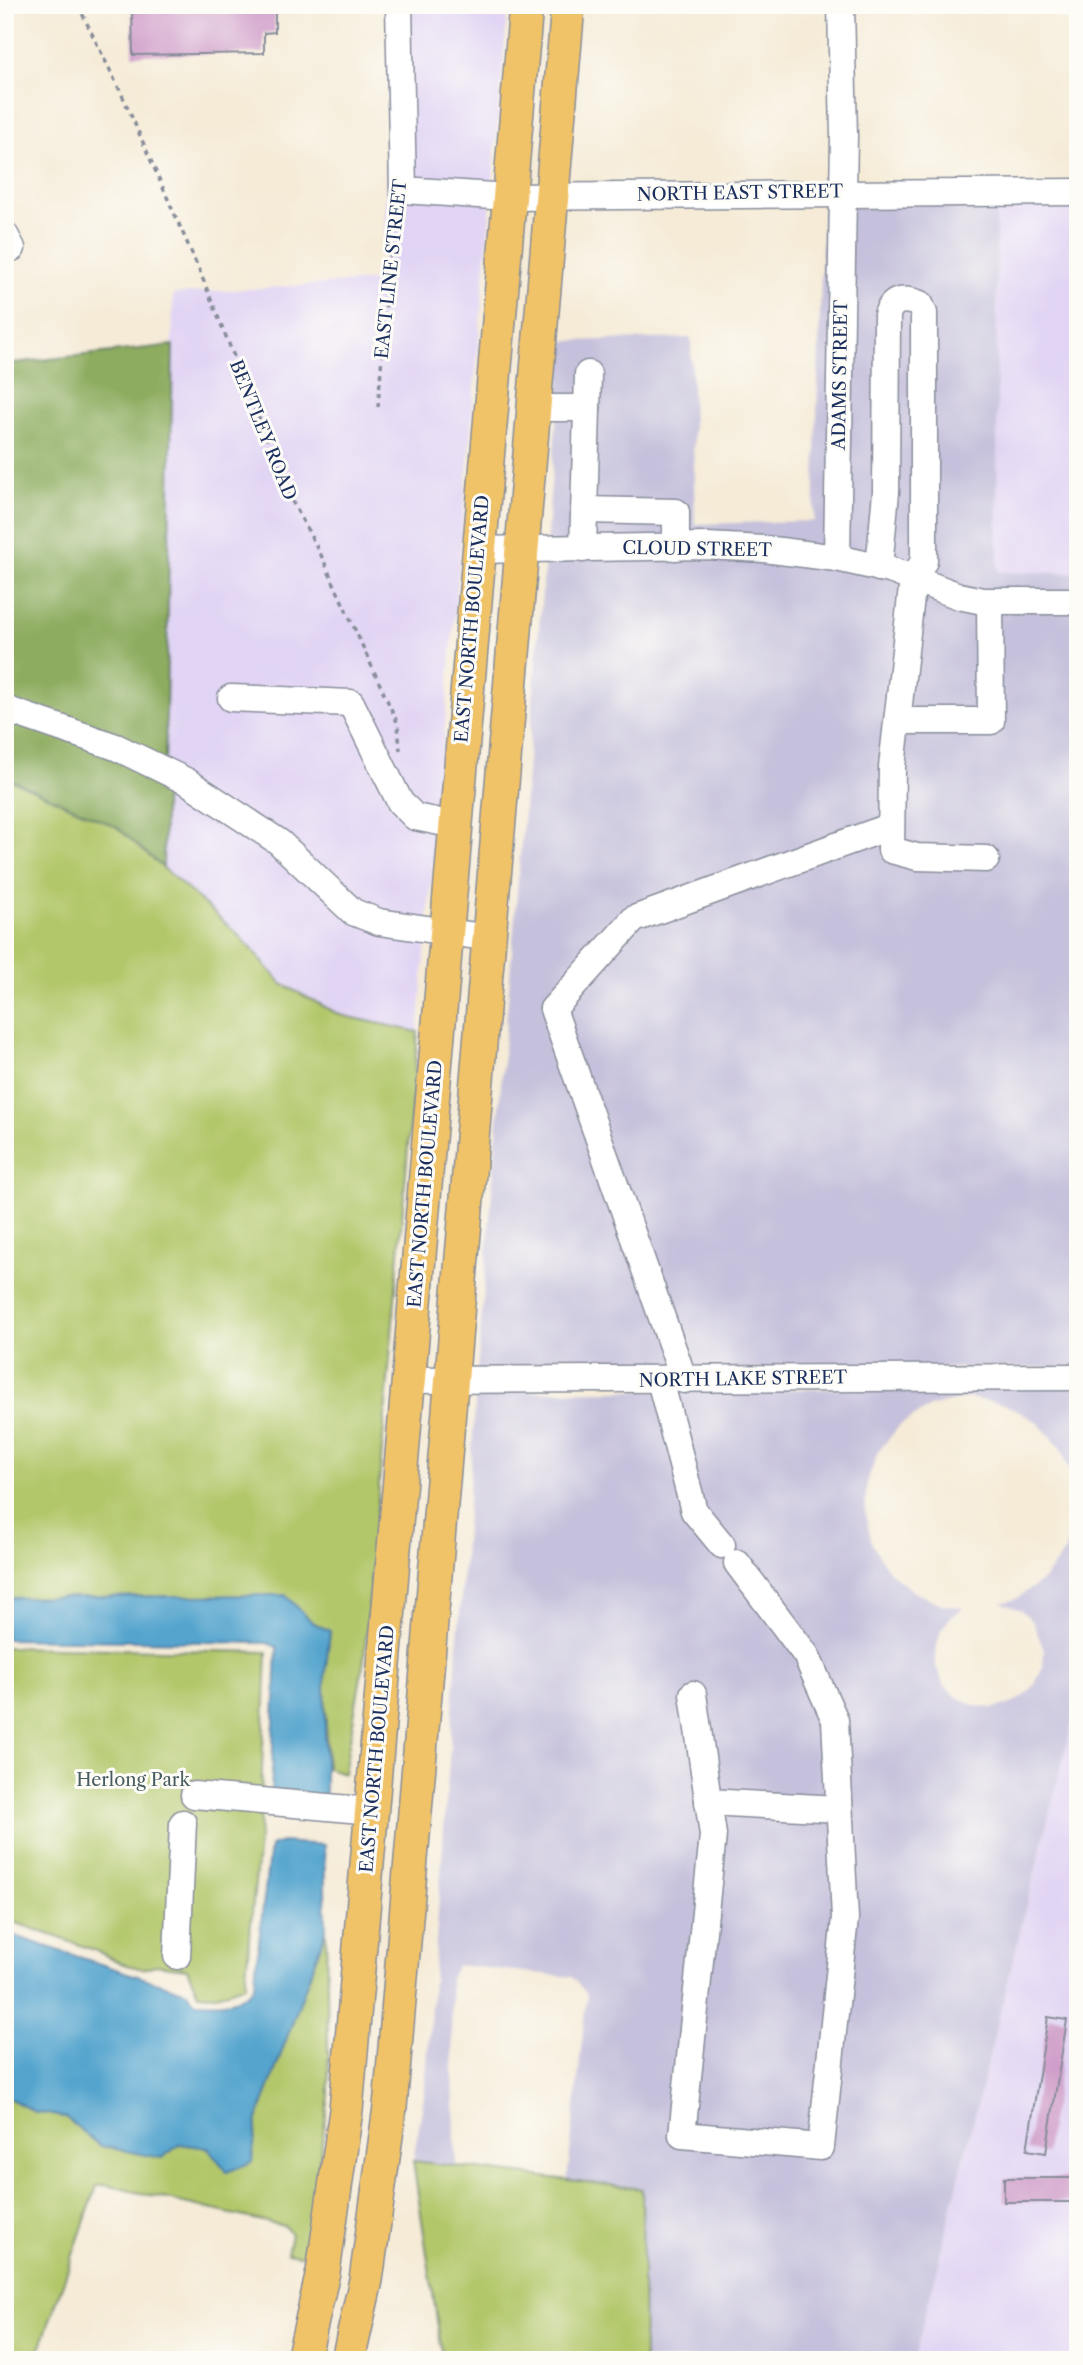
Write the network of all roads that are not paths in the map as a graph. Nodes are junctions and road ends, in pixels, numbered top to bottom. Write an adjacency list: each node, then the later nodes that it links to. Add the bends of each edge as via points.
1 (399, 5): 5 (street, EAST LINE STREET)
2 (526, 5): 9 (main road, EAST NORTH BOULEVARD)
3 (569, 5): 8 (main road)
4 (841, 5): 6 (street, ADAMS STREET)
5 (403, 190): 9 (street, NORTH EAST STREET)
6 (843, 192): 7 (street, NORTH EAST STREET); 8 (street, NORTH EAST STREET); 18 (street, ADAMS STREET)
7 (1078, 192)
8 (553, 196): 9 (street, NORTH EAST STREET); 11 (main road)
9 (508, 197): 16 (main road, EAST NORTH BOULEVARD)
10 (588, 374): 12 (street)
11 (535, 408): 12 (street); 17 (main road)
12 (587, 408): 13 (street)
13 (584, 510): 14 (street, via 676,512); 15 (street)
14 (676, 547): 15 (street, CLOUD STREET); 18 (street, CLOUD STREET, via 764,548)
15 (583, 549): 17 (street, CLOUD STREET)
16 (478, 550): 17 (street, CLOUD STREET); 26 (main road, EAST NORTH BOULEVARD)
17 (523, 550): 30 (main road)
18 (837, 558): 19 (street, CLOUD STREET)
19 (879, 568): 20 (street, CLOUD STREET); 20 (street, via 886,492 887,315 890,305 909,300 920,304 923,313 924,561)
20 (913, 579): 22 (street, CLOUD STREET); 25 (street)
21 (1078, 601): 22 (street, CLOUD STREET)
22 (990, 602): 25 (street, via 991,722)
23 (232, 698): 26 (street, via 351,703 396,794 415,817)
24 (5, 709): 29 (street, via 116,747 188,782 279,842 352,912 379,922)
25 (897, 721): 27 (street)
26 (455, 825): 29 (main road, EAST NORTH BOULEVARD)
27 (889, 827): 28 (street, via 891,850 918,857); 33 (street, via 634,919 553,1009)
28 (986, 859)
29 (446, 934): 30 (street); 32 (main road, EAST NORTH BOULEVARD)
30 (490, 938): 34 (main road)
31 (1078, 1377): 33 (street, NORTH LAKE STREET)
32 (409, 1380): 34 (street, NORTH LAKE STREET); 39 (main road, EAST NORTH BOULEVARD)
33 (672, 1380): 34 (street, NORTH LAKE STREET); 38 (street, via 694,1511 806,1655 835,1720)
34 (452, 1382): 40 (main road)
35 (693, 1694): 37 (street)
36 (194, 1795): 39 (street)
37 (708, 1802): 38 (street); 38 (street, via 713,1835 682,2135 821,2147 845,1918)
38 (839, 1809)
39 (372, 1811): 40 (main road); 43 (main road, EAST NORTH BOULEVARD, via 337,2182)
40 (415, 1815): 44 (main road, via 382,2174)
41 (183, 1823): 42 (street)
42 (177, 1956)
43 (303, 2360)
44 (348, 2360)

